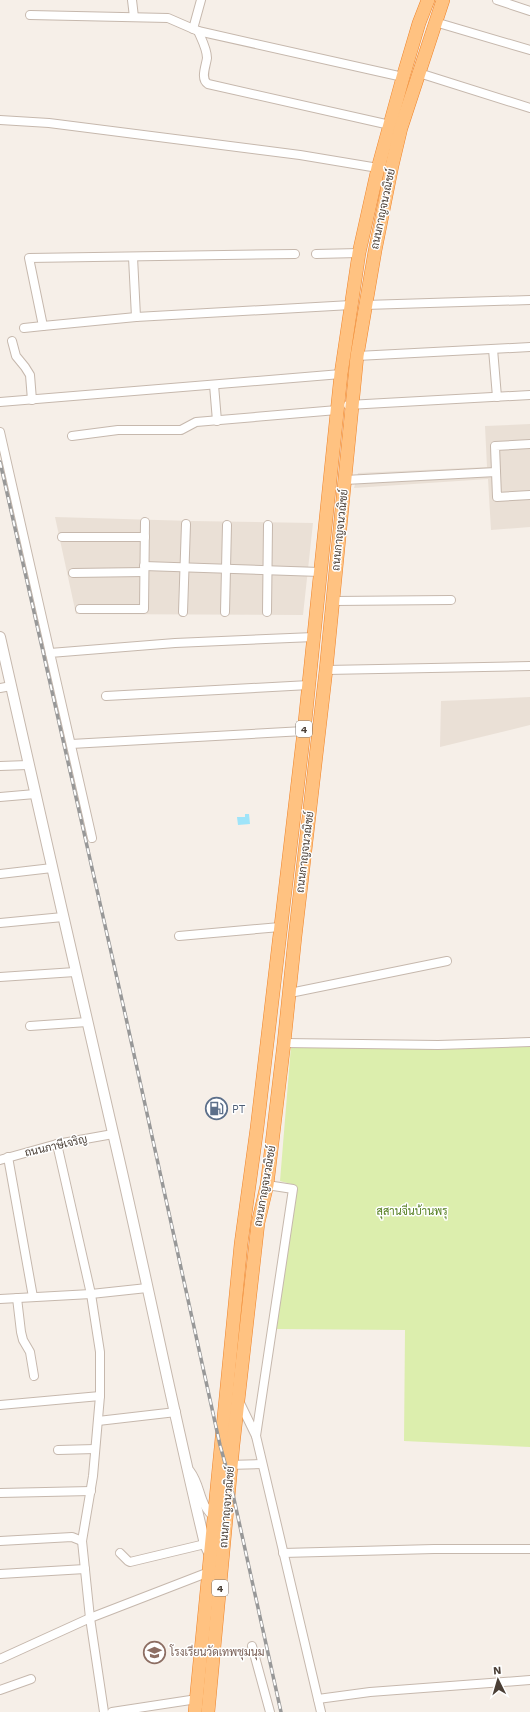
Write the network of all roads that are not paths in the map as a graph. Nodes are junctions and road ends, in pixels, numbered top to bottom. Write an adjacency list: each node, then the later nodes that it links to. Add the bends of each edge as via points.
1 (132, 0): 8 (street)
2 (201, 0): 10 (street)
3 (428, 0): 13 (highway, ถนนกาญจนวณิชย์ / 4)
4 (443, 0): 9 (highway, ถนนกาญจนวณิชย์ / 4)
5 (497, 0): 6 (street)
6 (530, 11)
7 (30, 15): 8 (street)
8 (134, 17): 10 (street, via 168,18)
9 (435, 22): 11 (street); 12 (highway, ถนนกาญจนวณิชย์ / 4)
10 (195, 30): 13 (street); 16 (street, via 207,55 204,77 208,84)
11 (530, 50)
12 (419, 73): 14 (street); 24 (highway, ถนนกาญจนวณิชย์ / 4, via 392,166)
13 (403, 77): 16 (highway, ถนนกาญจนวณิชย์ / 4)
14 (530, 108)
15 (0, 120): 17 (street, via 49,123 300,155)
16 (390, 125): 17 (highway, ถนนกาญจนวณิชย์ / 4)
17 (378, 168): 20 (highway, ถนนกาญจนวณิชย์ / 4)
18 (296, 254): 21 (street)
19 (316, 254): 20 (street)
20 (359, 254): 23 (highway, ถนนกาญจนวณิชย์ / 4)
21 (133, 257): 25 (street); 26 (street, via 29,258)
22 (530, 300): 24 (street)
23 (351, 304): 25 (street); 32 (highway, ถนนกาญจนวณิชย์ / 4)
24 (365, 304): 31 (highway, ถนนกาญจนวณิชย์ / 4)
25 (136, 317): 26 (street)
26 (43, 326): 27 (street)
27 (24, 328)
28 (12, 341): 36 (street, via 16,356 30,376)
29 (530, 347): 30 (street)
30 (493, 349): 31 (street); 35 (street)
31 (357, 356): 38 (highway, ถนนกาญจนวณิชย์ / 4)
32 (341, 374): 33 (street); 39 (highway, ถนนกาญจนวณิชย์ / 4)
33 (214, 384): 36 (street); 40 (street)
34 (530, 396): 35 (street)
35 (496, 397): 38 (street)
36 (32, 400): 37 (street)
37 (0, 402)
38 (352, 405): 39 (street); 45 (highway, ถนนกาญจนวณิชย์ / 4)
39 (337, 408): 40 (street); 57 (highway, ถนนกาญจนวณิชย์ / 4)
40 (217, 421): 42 (street, via 196,422 181,430 118,430)
41 (0, 432): 67 (street)
42 (72, 436)
43 (530, 444): 44 (street, via 495,446)
44 (496, 472): 45 (street); 46 (street, via 497,497)
45 (345, 480): 59 (highway, ถนนกาญจนวณิชย์ / 4)
46 (530, 495)
47 (145, 522): 52 (street)
48 (186, 524): 53 (street)
49 (227, 525): 54 (street)
50 (268, 525): 56 (street)
51 (62, 537): 52 (street)
52 (145, 537): 55 (street)
53 (185, 567): 54 (street); 55 (street); 62 (street)
54 (226, 568): 56 (street); 63 (street)
55 (144, 569): 58 (street); 61 (street, via 144,609)
56 (269, 570): 57 (street); 64 (street)
57 (320, 572): 66 (highway, ถนนกาญจนวณิชย์ / 4)
58 (72, 573)
59 (333, 600): 60 (street); 69 (highway, ถนนกาญจนวณิชย์ / 4)
60 (452, 600)
61 (80, 609)
62 (183, 612)
63 (225, 612)
64 (268, 612)
65 (0, 637): 71 (street)
66 (314, 637): 67 (street, via 175,643); 70 (highway, ถนนกาญจนวณิชย์ / 4)
67 (50, 654): 75 (street)
68 (529, 664): 69 (street)
69 (326, 670): 90 (highway, ถนนกาญจนวณิชย์ / 4)
70 (309, 685): 73 (street); 74 (highway, ถนนกาญจนวณิชย์ / 4)
71 (11, 686): 72 (street); 76 (street)
72 (0, 688)
73 (106, 696)
74 (304, 731): 75 (street); 85 (highway, ถนนกาญจนวณิชย์ / 4)
75 (71, 744): 80 (street)
76 (28, 765): 77 (street); 78 (street)
77 (0, 766)
78 (35, 794): 79 (street); 81 (street)
79 (0, 797)
80 (92, 838)
81 (52, 868): 82 (street); 83 (street)
82 (0, 874)
83 (63, 917): 84 (street); 88 (street)
84 (0, 923)
85 (280, 926): 86 (street); 99 (highway, ถนนกาญจนวณิชย์ / 4, via 257,1128)
86 (179, 936)
87 (447, 961): 90 (street)
88 (75, 972): 89 (street); 91 (street)
89 (0, 977)
90 (290, 993): 94 (highway, ถนนกาญจนวณิชย์ / 4)
91 (87, 1022): 92 (street); 95 (street)
92 (30, 1026)
93 (530, 1042): 94 (street, via 438,1045)
94 (284, 1043): 98 (highway, ถนนกาญจนวณิชย์ / 4)
95 (113, 1134): 96 (street, ถนนภาษีเจริญ); 101 (street)
96 (57, 1144): 97 (street, ถนนภาษีเจริญ); 102 (street)
97 (4, 1159): 103 (street)
98 (267, 1185): 100 (highway, ถนนกาญจนวณิชย์ / 4, via 258,1223); 112 (street, via 292,1189)
99 (240, 1244): 100 (highway); 116 (highway, ถนนกาญจนวณิชย์ / 4, via 220,1445)
100 (256, 1246): 108 (highway, ถนนกาญจนวณิชย์ / 4)
101 (147, 1288): 102 (street); 110 (street)
102 (91, 1294): 103 (street); 107 (street, via 100,1352)
103 (33, 1297): 104 (street)
104 (17, 1298): 105 (street); 106 (street, via 21,1332 30,1352)
105 (0, 1299)
106 (34, 1376)
107 (100, 1396): 109 (street); 111 (street)
108 (239, 1400): 112 (street); 116 (highway, ถนนกาญจนวณิชย์ / 4)
109 (0, 1405)
110 (176, 1412): 111 (street); 117 (street)
111 (98, 1421): 113 (street)
112 (256, 1436): 115 (street)
113 (95, 1449): 114 (street); 118 (street)
114 (58, 1450)
115 (262, 1464): 116 (street); 126 (street)
116 (226, 1465): 120 (highway, ถนนกาญจนวณิชย์ / 4); 141 (highway, ถนนกาญจนวณิชย์ / 4)
117 (187, 1468): 120 (street, via 194,1476 206,1511); 123 (street)
118 (91, 1491): 119 (street); 122 (street)
119 (0, 1493)
120 (215, 1518): 123 (highway, ถนนกาญจนวณิชย์ / 4)
121 (0, 1541): 122 (street, via 72,1537)
122 (82, 1541): 127 (street)
123 (208, 1549): 125 (street, via 130,1562); 128 (highway, ถนนกาญจนวณิชย์ / 4)
124 (530, 1549): 126 (street)
125 (120, 1553)
126 (283, 1553): 137 (street)
127 (85, 1569): 129 (street); 130 (street)
128 (209, 1572): 130 (street); 136 (highway, ถนนกาญจนวณิชย์ / 4)
129 (0, 1574)
130 (90, 1618): 132 (street); 138 (street)
131 (252, 1646): 142 (street)
132 (0, 1659)
133 (31, 1679): 135 (street)
134 (530, 1680): 137 (street, via 370,1692)
135 (0, 1690)
136 (197, 1699): 139 (street); 140 (highway, ถนนกาญจนวณิชย์ / 4)
137 (318, 1699): 143 (street)
138 (104, 1712)
139 (112, 1712)
140 (195, 1712)
141 (208, 1712)
142 (270, 1712)
143 (321, 1712)

